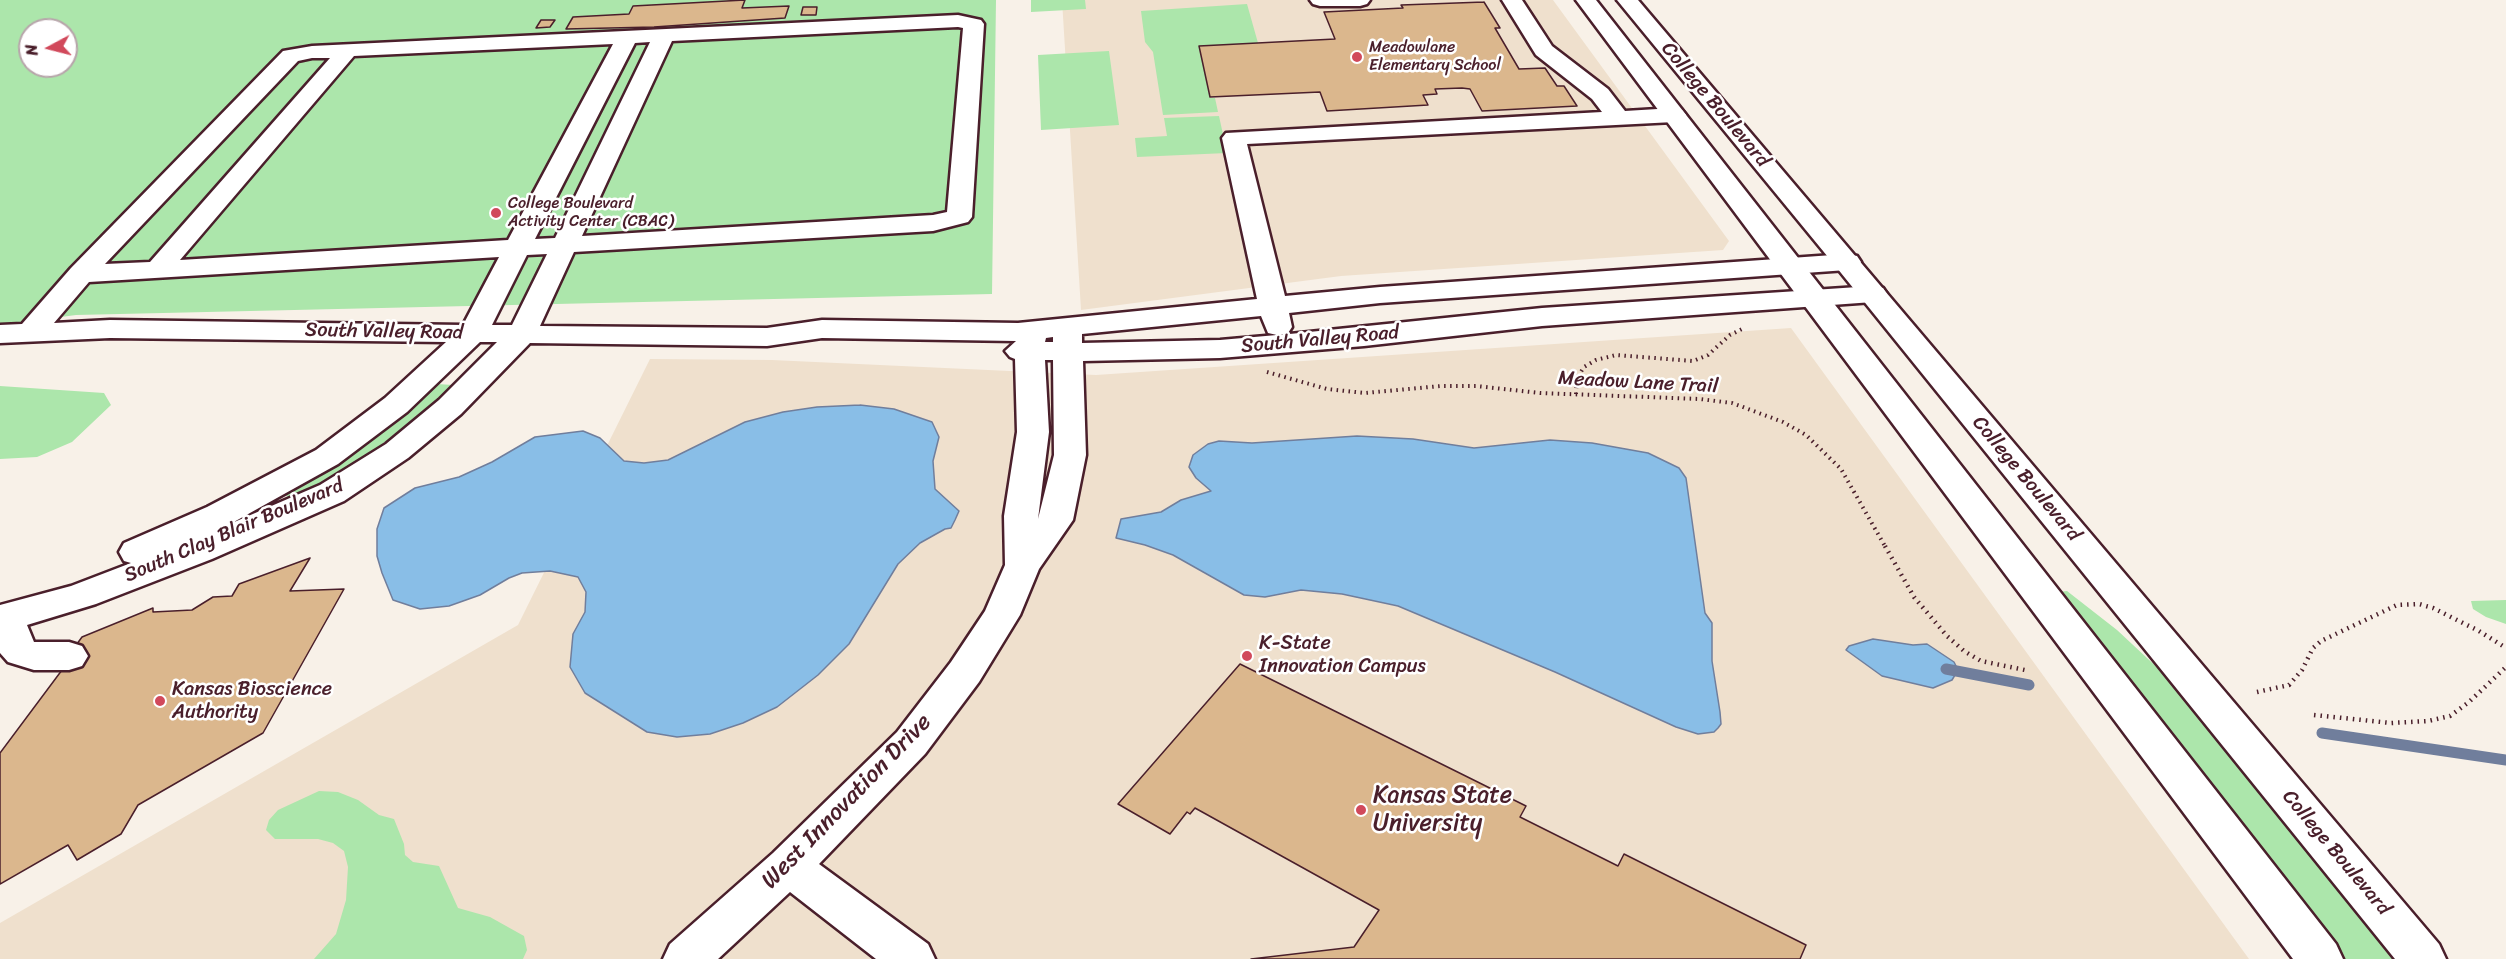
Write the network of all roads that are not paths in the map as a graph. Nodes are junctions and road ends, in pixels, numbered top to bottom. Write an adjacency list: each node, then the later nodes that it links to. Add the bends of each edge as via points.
1 (1320, 0): 2 (street)
2 (1360, 0)
3 (1512, 0): 10 (street, via 1544,50 1600,94)
4 (1586, 0): 9 (street, College Boulevard)
5 (1627, 0): 13 (street, College Boulevard)
6 (664, 35): 7 (street); 11 (street, South Clay Blair Boulevard); 11 (street, via 958,21 974,24 959,217 933,223)
7 (627, 37): 8 (street); 12 (street, South Clay Blair Boulevard)
8 (347, 51): 15 (street); 16 (street, via 302,53 286,59)
9 (1674, 115): 10 (street); 14 (street, College Boulevard)
10 (1619, 118): 19 (street, via 1234,138)
11 (565, 245): 12 (street); 23 (street, South Clay Blair Boulevard)
12 (517, 249): 15 (street); 21 (street, South Clay Blair Boulevard)
13 (1847, 262): 14 (street, South Valley Road); 17 (street, College Boulevard)
14 (1790, 266): 18 (street, College Boulevard); 19 (street, South Valley Road)
15 (157, 270): 16 (street)
16 (81, 274): 20 (street)
17 (1873, 294): 18 (street, South Valley Road); 34 (street, College Boulevard)
18 (1814, 298): 26 (street, South Valley Road, via 1542,317); 33 (street, College Boulevard)
19 (1272, 306): 24 (street, South Valley Road); 26 (street)
20 (32, 331): 21 (street, South Valley Road, via 110,328); 22 (street, South Valley Road)
21 (473, 333): 23 (street, South Valley Road); 28 (street, South Clay Blair Boulevard, via 396,405 327,457 219,515 56,588)
22 (0, 334)
23 (522, 334): 25 (street, South Valley Road, via 767,338 847,348); 28 (street, South Clay Blair Boulevard, via 450,407 397,451 332,493 200,550 82,595)
24 (1066, 339): 25 (street, South Valley Road); 26 (street, South Valley Road, via 1150,352); 27 (street, West Innovation Drive, via 1070,455 1056,520)
25 (1031, 341): 27 (street, West Innovation Drive, via 1033,432 1020,516)
26 (1282, 344)
27 (1023, 565): 30 (street, West Innovation Drive, via 1002,615 911,743)
28 (3, 619): 29 (street, via 21,652)
29 (69, 656)
30 (788, 866): 31 (street, West Innovation Drive); 32 (street)
31 (686, 959)
32 (912, 959)
33 (2320, 959)
34 (2424, 959)

